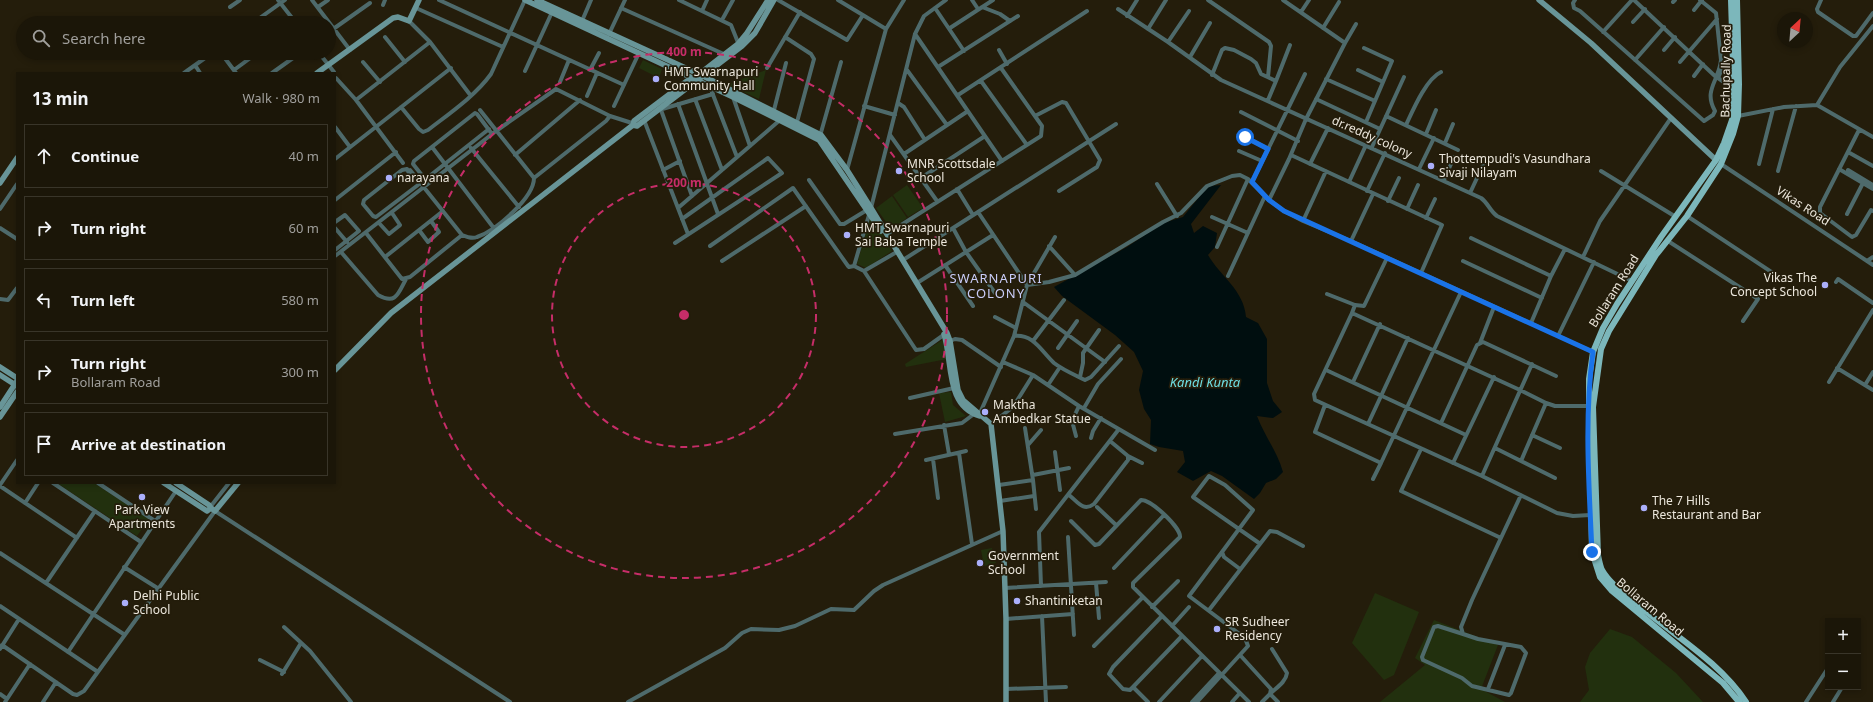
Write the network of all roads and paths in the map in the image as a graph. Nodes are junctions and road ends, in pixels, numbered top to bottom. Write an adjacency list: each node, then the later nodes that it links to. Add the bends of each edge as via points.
1 (240, 0): 39 (street)
2 (285, 0): 35 (street)
3 (312, 0): 40 (street)
4 (328, 0): 40 (street)
5 (385, 0): 38 (street)
6 (419, 0): 41 (street)
7 (439, 0): 78 (street)
8 (525, 0): 47 (street); 78 (street)
9 (537, 0): 47 (street)
10 (591, 0): 64 (street)
11 (625, 0): 42 (street)
12 (679, 0): 50 (street)
13 (707, 0): 50 (street)
14 (733, 0): 62 (street)
15 (768, 0): 92 (street)
16 (774, 0): 92 (street, via 755,33)
17 (778, 0): 52 (street)
18 (904, 0): 74 (street)
19 (946, 0): 43 (street)
20 (972, 0): 44 (street)
21 (993, 0): 44 (street)
22 (1137, 0): 60 (street)
23 (1166, 0): 75 (street)
24 (1208, 0): 142 (street, via 1269,42 1271,46)
25 (1283, 0): 53 (street)
26 (1309, 0): 53 (street)
27 (1539, 0): 187 (street, via 1591,43)
28 (1575, 0): 79 (street, via 1574,8)
29 (1633, 0): 46 (street); 79 (street)
30 (1701, 0): 49 (street); 61 (street, via 1716,13)
31 (1731, 0): 86 (main road, Bachupally Road)
32 (1737, 0): 86 (main road, Bachupally Road)
33 (1821, 0): 76 (street, via 1818,12 1853,36)
34 (841, 1): 58 (street)
35 (279, 2): 55 (street); 56 (street)
36 (1339, 2): 73 (street)
37 (370, 3): 71 (street)
38 (383, 5)
39 (230, 7)
40 (318, 7): 57 (street)
41 (416, 8): 63 (street); 93 (street)
42 (621, 8): 81 (street); 102 (street)
43 (935, 8): 72 (street); 80 (street, via 924,16)
44 (980, 8): 65 (street, via 1000,14); 72 (street)
45 (1118, 9): 60 (street, dr.reddy colony)
46 (1645, 9): 66 (street); 70 (street)
47 (553, 10): 64 (street); 81 (street); 90 (street)
48 (1087, 10): 118 (street)
49 (1694, 10)
50 (702, 11): 62 (street)
51 (1189, 11): 88 (street)
52 (800, 12): 58 (street, via 847,40); 84 (street)
53 (1301, 12): 73 (street)
54 (1873, 13): 76 (street)
55 (262, 16)
56 (290, 16)
57 (325, 16)
58 (863, 16): 74 (street)
59 (1018, 16): 65 (street)
60 (1127, 16): 75 (street, dr.reddy colony)
61 (1717, 18): 98 (street); 146 (street, via 1721,60)
62 (722, 20): 92 (street, via 733,28)
63 (409, 21): 87 (street); 95 (street, via 395,17)
64 (582, 21): 81 (street)
65 (1010, 21): 99 (street)
66 (1633, 22)
67 (1210, 24): 103 (street)
68 (1356, 24): 89 (street)
69 (1873, 26): 82 (street)
70 (1664, 27): 85 (street); 112 (street)
71 (336, 28)
72 (950, 28): 99 (street)
73 (1323, 28): 89 (street)
74 (886, 29): 171 (street)
75 (1148, 29): 88 (street, dr.reddy colony)
76 (1859, 31): 82 (street)
77 (336, 32): 95 (street)
78 (510, 32): 90 (street); 93 (street)
79 (1603, 32): 112 (street)
80 (916, 34): 123 (street); 129 (street)
81 (608, 36): 101 (street); 145 (street)
82 (1865, 36): 169 (street, via 1836,73)
83 (385, 37): 114 (street)
84 (785, 37): 125 (street); 191 (street, via 811,54 814,59)
85 (1675, 37): 97 (street); 98 (street)
86 (1736, 39): 122 (main road, Bachupally Road); 186 (main road, Bachupally Road)
87 (430, 42): 114 (street); 124 (street)
88 (1168, 42): 103 (street, dr.reddy colony)
89 (1345, 43): 147 (street)
90 (536, 45): 111 (street); 127 (street)
91 (1290, 45): 149 (street)
92 (739, 46): 102 (street)
93 (503, 47): 157 (street, via 491,74)
94 (1364, 48): 152 (street, via 1392,61)
95 (350, 50): 110 (street)
96 (999, 50): 118 (street)
97 (1664, 50)
98 (1689, 50): 116 (street); 119 (street)
99 (964, 51): 123 (street)
100 (599, 53): 128 (street)
101 (639, 53): 145 (street); 153 (street)
102 (726, 56): 145 (street)
103 (1190, 57): 140 (street, dr.reddy colony)
104 (202, 60): 120 (street)
105 (226, 60): 133 (street)
106 (249, 60): 133 (street)
107 (290, 60): 134 (street)
108 (324, 60): 121 (street)
109 (335, 60): 121 (street)
110 (336, 60)
111 (569, 60): 128 (street); 151 (street)
112 (1635, 60): 146 (street, via 1704,121 1715,111 1710,102 1710,91)
113 (363, 62): 150 (street)
114 (405, 62): 150 (street)
115 (841, 62): 209 (street)
116 (1680, 62)
117 (786, 64): 181 (street)
118 (1007, 64): 126 (street)
119 (1703, 64): 141 (street); 146 (street)
120 (195, 65): 131 (street); 132 (street)
121 (328, 65): 135 (street); 136 (street)
122 (1734, 66): 146 (street, via 1721,71); 155 (main road, Bachupally Road)
123 (938, 67): 159 (street)
124 (451, 68): 157 (street); 173 (street)
125 (767, 68)
126 (1001, 68): 148 (street); 184 (street)
127 (525, 70)
128 (590, 70): 138 (street)
129 (907, 70): 167 (street); 196 (street)
130 (1358, 70): 152 (street)
131 (185, 72)
132 (199, 72)
133 (235, 72)
134 (273, 72)
135 (318, 72)
136 (334, 72)
137 (1441, 72): 197 (street, via 1436,74 1421,95)
138 (597, 73): 153 (street); 158 (street)
139 (1305, 74): 174 (street)
140 (1212, 75): 142 (street, via 1225,48 1251,59 1256,63 1259,72); 165 (street, dr.reddy colony)
141 (1694, 76)
142 (1268, 77): 149 (street)
143 (1404, 77): 185 (street)
144 (336, 78): 163 (street)
145 (698, 78): 154 (street); 177 (street); 181 (street); 193 (street, via 681,86)
146 (1717, 78): 155 (street)
147 (1326, 79): 162 (street); 166 (street)
148 (981, 81): 159 (street); 218 (street)
149 (1276, 81): 165 (street)
150 (380, 82): 163 (street)
151 (560, 82)
152 (1383, 82): 166 (street)
153 (624, 85): 170 (street)
154 (710, 87): 156 (street); 160 (street)
155 (1734, 89): 242 (main road, Bachupally Road, via 1732,120)
156 (713, 94): 161 (street); 234 (street)
157 (471, 96): 173 (street, via 423,132)
158 (587, 96)
159 (958, 96): 179 (street)
160 (733, 97): 181 (street); 220 (street)
161 (695, 99): 168 (street); 253 (street)
162 (1316, 99): 188 (street); 192 (street)
163 (356, 100): 198 (street)
164 (580, 100): 183 (street); 205 (street, via 556,89); 232 (street)
165 (1268, 100): 174 (street, dr.reddy colony)
166 (1375, 102): 192 (street)
167 (898, 103): 182 (street); 213 (street, via 907,111)
168 (678, 104): 177 (street); 267 (street)
169 (1817, 105): 172 (street); 204 (street)
170 (614, 106)
171 (864, 106): 182 (street); 254 (street)
172 (1796, 106): 175 (street); 257 (street)
173 (401, 107): 198 (street)
174 (1287, 109): 188 (street, dr.reddy colony); 203 (street)
175 (1773, 109): 186 (street); 246 (street)
176 (480, 110): 205 (street)
177 (659, 110): 189 (street); 238 (street)
178 (1436, 110): 206 (street)
179 (968, 111): 196 (street); 208 (street)
180 (1241, 112): 203 (street)
181 (773, 114): 190 (street); 191 (street)
182 (895, 114): 207 (street)
183 (610, 116): 193 (street); 259 (street)
184 (1035, 116): 214 (street, via 1062,102 1066,103); 218 (street, via 1042,126 1042,133)
185 (1386, 116): 197 (street); 202 (street)
186 (1738, 116): 242 (main road, Bachupally Road, via 1734,134)
187 (1671, 118): 242 (street); 274 (street)
188 (1306, 119): 200 (street, dr.reddy colony); 215 (street)
189 (644, 120): 193 (street, via 637,126); 252 (street)
190 (780, 120): 209 (street); 220 (street)
191 (797, 122): 209 (street)
192 (1366, 122): 202 (street)
193 (633, 124): 411 (street, via 390,313)
194 (1116, 124): 214 (street)
195 (1453, 124): 216 (street)
196 (947, 125): 213 (street)
197 (1406, 125): 206 (street)
198 (376, 126): 221 (street); 228 (street)
199 (336, 128): 221 (street)
200 (1328, 128): 217 (street, dr.reddy colony); 245 (street)
201 (489, 129): 205 (street); 219 (street); 222 (street, via 475,113)
202 (1380, 129): 223 (street)
203 (1276, 130): 215 (street); 224 (street)
204 (1859, 130): 211 (street); 229 (street)
205 (494, 132): 225 (street); 232 (street)
206 (1426, 134): 212 (street)
207 (890, 135): 231 (street); 296 (street)
208 (985, 136): 239 (street); 260 (street)
209 (820, 137): 254 (street); 296 (street)
210 (1245, 137): 224 (street)
211 (1873, 137)
212 (1434, 138): 216 (street); 249 (street)
213 (925, 140): 231 (street)
214 (1089, 141): 278 (street, via 1100,163); 299 (street)
215 (1298, 141): 233 (street)
216 (1445, 143): 226 (street)
217 (1366, 144): 223 (street, dr.reddy colony); 266 (street)
218 (1027, 145): 239 (street)
219 (469, 146): 225 (street); 244 (street)
220 (750, 146): 234 (street)
221 (350, 147): 236 (street)
222 (432, 147): 244 (street); 244 (street, via 414,160 413,164 424,179)
223 (1372, 147): 230 (street, dr.reddy colony)
224 (1268, 149): 240 (street)
225 (472, 150): 248 (street); 292 (street)
226 (1458, 150)
227 (1239, 151): 240 (street)
228 (396, 152): 241 (street); 285 (street)
229 (1848, 152): 247 (street); 250 (street)
230 (1385, 153): 249 (street, dr.reddy colony); 279 (street)
231 (904, 154): 260 (street)
232 (515, 155): 259 (street)
233 (1291, 155): 245 (street); 284 (street)
234 (737, 157): 253 (street)
235 (1454, 157): 263 (street)
236 (336, 158)
237 (16, 160): 265 (street)
238 (680, 161): 252 (street); 282 (street)
239 (1002, 161): 276 (street)
240 (1262, 161): 264 (street)
241 (403, 162)
242 (1718, 162): 305 (main road, Bollaram Road); 307 (main road, Bollaram Road); 351 (street, Vikas Road)
243 (1484, 163): 280 (street)
244 (445, 164): 248 (street)
245 (1310, 164): 256 (street)
246 (1760, 164)
247 (1873, 166)
248 (448, 168): 275 (street); 315 (street)
249 (1419, 169): 263 (street, dr.reddy colony)
250 (1839, 169): 268 (street); 298 (street, via 1820,207 1820,213 1852,237 1856,235 1871,210)
251 (410, 170): 275 (street)
252 (663, 170): 293 (street)
253 (722, 170): 267 (street)
254 (847, 170): 296 (street)
255 (1848, 170): 273 (street)
256 (1326, 171): 266 (street); 312 (street)
257 (1778, 171)
258 (1601, 172): 274 (street)
259 (534, 178): 292 (street, via 529,194)
260 (921, 178): 289 (street)
261 (1399, 178): 288 (street)
262 (809, 180): 296 (street, via 840,224)
263 (1444, 180): 280 (street, dr.reddy colony)
264 (1250, 181): 284 (street); 304 (street, via 1240,175 1211,184); 314 (street)
265 (1, 182)
266 (1349, 182): 279 (street)
267 (707, 183): 282 (street); 283 (street)
268 (1863, 183): 277 (street); 302 (street)
269 (1157, 184): 304 (street)
270 (16, 185): 294 (street)
271 (418, 185): 275 (street); 287 (street); 287 (street, via 404,169 363,201 374,218)
272 (1418, 185): 295 (street)
273 (1873, 185)
274 (1624, 186): 307 (street); 345 (street, via 1600,221)
275 (423, 189): 290 (street); 297 (street)
276 (957, 189): 289 (street); 303 (street)
277 (1873, 189)
278 (1059, 191)
279 (1367, 191): 281 (street)
280 (1470, 193): 338 (street, dr.reddy colony, via 1488,203 1497,216)
281 (1373, 194): 288 (street); 330 (street)
282 (692, 196): 293 (street)
283 (712, 198): 301 (street); 301 (street, via 768,158 782,173); 309 (street)
284 (1267, 198): 312 (street, via 1284,211); 324 (street)
285 (336, 199)
286 (1435, 199): 308 (street)
287 (399, 200): 290 (street)
288 (1388, 200): 295 (street)
289 (937, 202): 323 (street)
290 (403, 204): 300 (street)
291 (806, 206): 335 (street, via 793,188); 349 (street); 355 (street, via 848,266)
292 (518, 207): 315 (street)
293 (678, 208): 309 (street)
294 (0, 209)
295 (1407, 209): 308 (street)
296 (869, 210): 323 (street); 342 (street); 355 (street)
297 (443, 211): 311 (street); 325 (street)
298 (1873, 211)
299 (978, 212): 303 (street); 326 (street)
300 (392, 213): 313 (street); 313 (street, via 400,224 389,234)
301 (718, 214): 322 (street)
302 (1847, 214)
303 (973, 215): 317 (street)
304 (1177, 216): 358 (street)
305 (1687, 216): 331 (main road, Bollaram Road); 363 (street)
306 (1212, 217): 314 (street)
307 (1676, 217): 362 (main road, Bollaram Road)
308 (1426, 218): 357 (street, via 1442,225)
309 (682, 219): 322 (street)
310 (336, 221): 320 (street, via 345,215)
311 (431, 221): 319 (street); 319 (street, via 439,232 428,242)
312 (1304, 221): 330 (street)
313 (379, 223): 321 (street)
314 (1227, 224): 324 (street); 337 (street)
315 (494, 227): 325 (street, via 478,237)
316 (0, 228): 328 (street)
317 (953, 228): 341 (street); 348 (street)
318 (336, 229): 332 (street)
319 (419, 230): 344 (street)
320 (359, 231): 321 (street); 332 (street)
321 (364, 234): 334 (street); 344 (street)
322 (688, 234): 333 (street)
323 (887, 234): 348 (street)
324 (1248, 234): 359 (street)
325 (462, 235): 361 (street)
326 (993, 235): 341 (street); 366 (street)
327 (1055, 237): 336 (street)
328 (16, 238)
329 (1471, 238): 360 (street)
330 (1351, 241): 347 (street)
331 (1668, 241): 384 (street, via 1758,299); 465 (main road, Bollaram Road, via 1656,255 1612,326 1601,349 1593,407)
332 (346, 242): 334 (street); 339 (street)
333 (674, 243)
334 (350, 246): 340 (street)
335 (710, 246)
336 (1049, 246): 358 (street); 366 (street)
337 (1217, 247)
338 (1565, 248): 345 (street, dr.reddy colony); 360 (street)
339 (336, 249)
340 (340, 252): 343 (street); 361 (street, via 378,295 386,299 392,300 396,296)
341 (966, 252): 353 (street); 369 (street)
342 (895, 253): 356 (street); 389 (street)
343 (336, 255)
344 (384, 257): 361 (street, via 402,279)
345 (1583, 257): 352 (street, dr.reddy colony)
346 (1873, 257): 351 (street)
347 (1387, 258): 357 (street); 376 (street, via 1365,304 1361,307)
348 (903, 260): 365 (street)
349 (722, 261)
350 (1463, 261): 371 (street)
351 (1867, 261): 354 (street, Vikas Road)
352 (1594, 262): 362 (street, dr.reddy colony); 392 (street)
353 (945, 265): 365 (street); 377 (street)
354 (1873, 265)
355 (854, 266): 356 (street)
356 (864, 272): 389 (street, via 916,350 924,349)
357 (1421, 273): 368 (street)
358 (1075, 275): 366 (street)
359 (1228, 276)
360 (1551, 276): 371 (street)
361 (406, 279)
362 (1632, 281): 401 (main road, Bollaram Road, via 1603,328)
363 (1785, 281)
364 (1836, 282): 375 (street, via 1838,279)
365 (917, 283): 389 (street)
366 (1027, 285): 374 (street)
367 (16, 289): 372 (street, via 8,300)
368 (1461, 292): 378 (street); 400 (street)
369 (996, 293)
370 (1326, 294): 376 (street)
371 (1542, 298): 385 (street)
372 (0, 299)
373 (1064, 300): 382 (street)
374 (1022, 302): 382 (street); 387 (street)
375 (1873, 303)
376 (1355, 305): 380 (street)
377 (972, 306)
378 (1494, 307): 385 (street); 396 (street)
379 (1873, 310): 410 (street)
380 (1352, 313): 386 (street); 412 (street)
381 (995, 317): 387 (street)
382 (1049, 321): 390 (street); 395 (street)
383 (1077, 321): 390 (street)
384 (1743, 321)
385 (1531, 323): 392 (street)
386 (1380, 324): 393 (street); 420 (street)
387 (1016, 328): 391 (street)
388 (1099, 330): 399 (street)
389 (946, 334): 394 (street); 425 (street)
390 (1067, 335): 398 (street); 399 (street)
391 (1014, 336): 395 (street, via 1023,335); 403 (street)
392 (1558, 336): 401 (street)
393 (1408, 338): 400 (street); 429 (street)
394 (950, 341): 408 (street, via 962,340); 437 (street, via 958,390 963,400)
395 (1033, 341): 409 (street)
396 (1480, 343): 405 (street, via 1483,342); 406 (street)
397 (1119, 346): 404 (street)
398 (1058, 348)
399 (1086, 348): 404 (street); 418 (street)
400 (1434, 350): 406 (street); 436 (street)
401 (1593, 352): 433 (main road, Bollaram Road)
402 (1121, 359): 434 (street, via 1098,384)
403 (1003, 362): 408 (street); 415 (street)
404 (1105, 362): 418 (street, via 1089,379)
405 (1532, 364): 416 (street); 426 (street)
406 (1468, 365): 419 (street); 440 (street)
407 (0, 367): 417 (street)
408 (1001, 367): 437 (street)
409 (1060, 367): 418 (street); 423 (street)
410 (1837, 368): 421 (street); 424 (street)
411 (336, 369)
412 (1326, 370): 420 (street); 432 (street, via 1313,397)
413 (1873, 372): 424 (street)
414 (0, 375): 422 (street)
415 (1033, 375): 423 (street); 441 (street, via 1013,407)
416 (1556, 376)
417 (16, 377)
418 (1080, 377)
419 (1494, 378): 426 (street); 448 (street)
420 (1353, 382): 429 (street)
421 (1829, 382)
422 (16, 384): 435 (street)
423 (1048, 385): 434 (street)
424 (1865, 385): 427 (street)
425 (954, 388): 430 (street); 437 (street, via 962,407)
426 (1520, 390): 431 (street); 455 (street)
427 (1873, 390)
428 (16, 393): 438 (street)
429 (1382, 396): 436 (street); 442 (street)
430 (910, 398)
431 (1546, 403): 433 (street, via 1555,406); 449 (street)
432 (1325, 405): 442 (street); 470 (street, via 1315,432)
433 (1589, 406): 465 (main road, Bollaram Road)
434 (1082, 407): 439 (street); 450 (street, via 1072,421)
435 (0, 408)
436 (1407, 408): 440 (street); 451 (street)
437 (979, 415): 441 (street); 443 (street, via 962,423)
438 (0, 417)
439 (1101, 418): 445 (street); 452 (street)
440 (1440, 423): 448 (street)
441 (991, 424): 487 (street)
442 (1368, 424): 451 (street)
443 (944, 425): 447 (street); 462 (street)
444 (1025, 428): 454 (street)
445 (1119, 429): 453 (street); 458 (street)
446 (1041, 430): 454 (street)
447 (895, 434)
448 (1466, 435): 471 (street)
449 (1532, 435): 456 (street); 468 (street)
450 (1076, 436)
451 (1394, 437): 457 (street); 470 (street)
452 (1091, 438)
453 (1110, 441): 463 (street); 490 (street)
454 (1028, 445): 474 (street)
455 (1495, 448): 468 (street); 475 (street)
456 (1560, 448)
457 (1421, 449): 471 (street); 509 (street, via 1401,492)
458 (1155, 450)
459 (966, 451): 461 (street)
460 (1055, 452): 473 (street)
461 (959, 453): 462 (street); 512 (street)
462 (949, 454): 464 (street)
463 (1128, 456): 469 (street); 490 (street, via 1128,460 1089,508)
464 (933, 459): 466 (street); 493 (street)
465 (1592, 459): 501 (main road, Bollaram Road); 584 (main road, Bollaram Road, via 1598,555 1602,570 1616,587 1717,670)
466 (926, 460)
467 (16, 461): 486 (street)
468 (1521, 461): 476 (street)
469 (1142, 463)
470 (1381, 463): 477 (street)
471 (1453, 463): 475 (street)
472 (1069, 468): 473 (street)
473 (1058, 470): 474 (street); 488 (street)
474 (1033, 475): 478 (street)
475 (1482, 476): 491 (street)
476 (1555, 478)
477 (1373, 479)
478 (1033, 480): 487 (street); 492 (street)
479 (37, 484): 495 (street)
480 (54, 484): 499 (street)
481 (100, 484): 502 (street)
482 (166, 484): 489 (street)
483 (177, 484): 497 (street)
484 (228, 484): 497 (street)
485 (237, 484): 497 (street)
486 (0, 485): 495 (street)
487 (998, 486): 494 (street)
488 (1060, 490)
489 (176, 491): 497 (street, via 207,511); 502 (street)
490 (1069, 495): 524 (street, via 1039,532)
491 (1521, 495): 501 (street, via 1557,513 1573,516); 509 (street)
492 (1034, 496): 494 (street); 498 (street)
493 (938, 498)
494 (1000, 501): 506 (street)
495 (25, 503): 508 (street)
496 (1097, 507): 504 (street)
497 (212, 508): 526 (street); 571 (street)
498 (1036, 509)
499 (95, 511): 508 (street); 510 (street)
500 (1164, 515): 504 (street, via 1149,501 1141,500); 517 (street); 527 (street, via 1181,535 1134,583 1134,589)
501 (1590, 515): 583 (main road, Bollaram Road, via 1592,552 1600,577 1612,591 1723,683)
502 (155, 521): 510 (street)
503 (1071, 521): 504 (street, via 1095,545)
504 (1116, 525)
505 (1239, 529): 505 (street, via 1253,510 1225,485 1210,476 1193,497); 511 (street); 515 (street)
506 (1003, 531): 512 (street); 525 (street)
507 (1068, 537): 523 (street)
508 (77, 538): 521 (street)
509 (1501, 538): 541 (street, via 1461,627)
510 (141, 542): 516 (street)
511 (1259, 543): 513 (street, via 1267,533 1274,530); 518 (street)
512 (972, 544): 572 (street, via 883,585 854,610 831,609 795,626 742,633 724,648)
513 (1303, 546)
514 (0, 552): 521 (street)
515 (1222, 552): 518 (street, via 1224,558); 531 (street, via 1190,596)
516 (124, 567): 526 (street); 532 (street)
517 (1114, 568)
518 (1240, 569): 531 (street)
519 (1178, 581): 529 (street)
520 (1106, 582): 522 (street)
521 (46, 583): 532 (street)
522 (1096, 583): 523 (street); 536 (street)
523 (1071, 584): 524 (street); 533 (street)
524 (1040, 586): 525 (street)
525 (1005, 588): 538 (street)
526 (158, 589): 542 (street)
527 (1143, 597): 529 (street); 547 (street)
528 (0, 606): 537 (street)
529 (1152, 607): 535 (street)
530 (1189, 607): 539 (street)
531 (1209, 610): 551 (street, via 1248,641 1248,646)
532 (93, 614): 542 (street); 550 (street)
533 (1073, 614): 534 (street); 543 (street)
534 (1042, 616): 538 (street); 559 (street)
535 (1162, 616): 539 (street); 561 (street, via 1113,667 1110,674 1123,689 1130,690)
536 (1099, 618)
537 (19, 619): 548 (street); 550 (street)
538 (1006, 619): 562 (street)
539 (1172, 626): 544 (street)
540 (284, 627): 545 (street)
541 (1463, 634): 546 (street); 563 (street, via 1434,627 1423,660 1462,678 1472,686)
542 (125, 635): 555 (street)
543 (1074, 635)
544 (1182, 636): 552 (street); 561 (street)
545 (301, 643): 553 (street, via 283,673); 570 (street)
546 (1505, 645): 563 (street); 563 (street, via 1521,647 1526,653 1511,693 1502,694)
547 (1094, 646)
548 (1, 647): 554 (street)
549 (1272, 649): 567 (street, via 1287,673 1283,682)
550 (68, 652): 555 (street)
551 (1240, 655): 557 (street); 567 (street, via 1268,685 1271,689)
552 (1202, 656): 557 (street); 576 (street)
553 (260, 660)
554 (30, 664): 558 (street); 568 (street)
555 (98, 672): 558 (street, via 79,694 73,694)
556 (1825, 673): 585 (street)
557 (1220, 674): 565 (street); 577 (street); 578 (street)
558 (56, 682): 569 (street)
559 (1046, 687): 560 (street); 562 (street); 574 (street)
560 (1066, 687)
561 (1133, 687): 575 (street)
562 (1006, 689): 573 (street)
563 (1488, 689)
564 (1840, 690): 586 (street)
565 (1240, 693): 579 (street); 580 (street)
566 (0, 694): 568 (street)
567 (1270, 694): 581 (street); 582 (street)
568 (6, 701)
569 (43, 702)
570 (352, 702)
571 (510, 702)
572 (628, 702)
573 (1006, 702)
574 (1046, 702)
575 (1148, 702)
576 (1159, 702)
577 (1192, 702)
578 (1197, 702)
579 (1232, 702)
580 (1249, 702)
581 (1262, 702)
582 (1278, 702)
583 (1739, 702)
584 (1746, 702)
585 (1806, 702)
586 (1833, 702)

